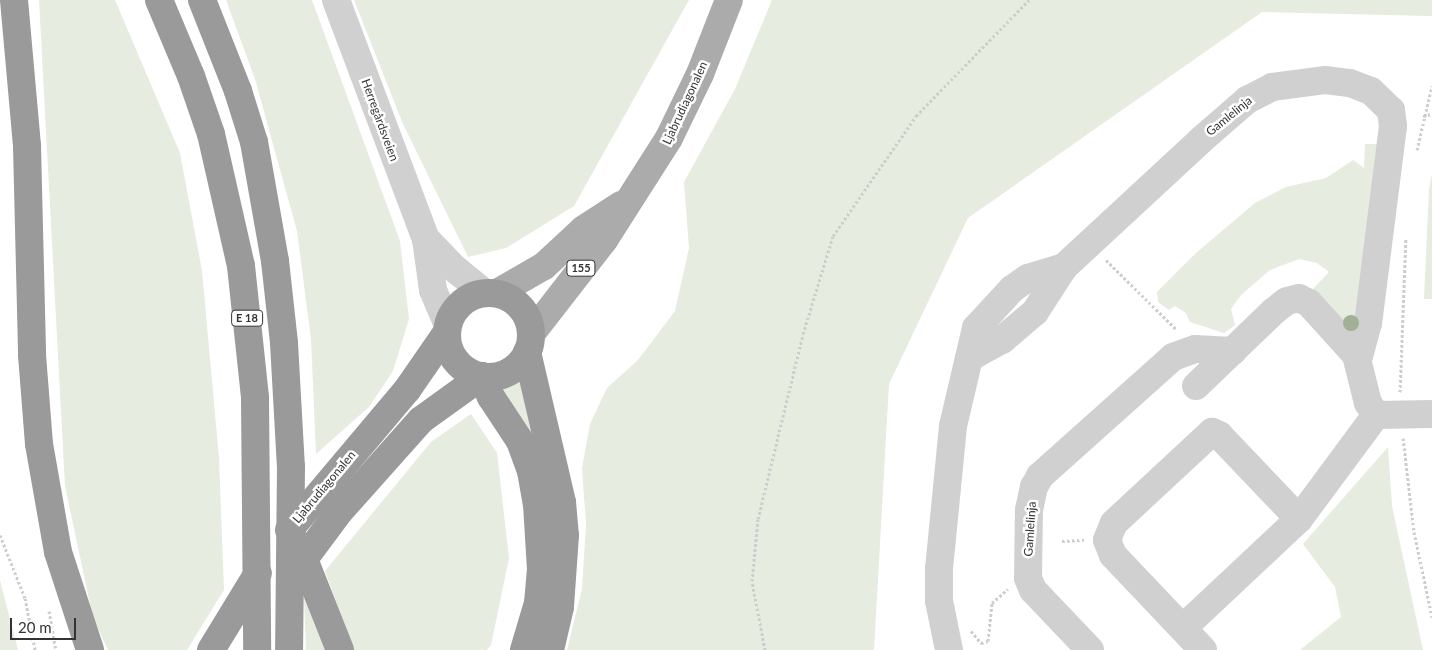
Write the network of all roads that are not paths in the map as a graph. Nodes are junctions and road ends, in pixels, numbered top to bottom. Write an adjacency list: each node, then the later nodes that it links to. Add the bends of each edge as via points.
1 (14, 0): 23 (highway, via 27,137 32,355 39,444 58,552)
2 (160, 0): 26 (highway, E 18, via 211,134 241,266 255,398)
3 (202, 0): 7 (highway, E 18)
4 (210, 0): 7 (street, E 18)
5 (336, 0): 9 (street, Herregårdsveien)
6 (729, 0): 8 (main road, Ljabrudiagonalen / 155, via 684,108 650,171)
7 (218, 37): 20 (highway, E 18, via 254,142 275,261 285,361)
8 (629, 200): 10 (main road, Ljabrudiagonalen / 155, via 584,229 544,266); 12 (main road, Ljabrudiagonalen / 155)
9 (426, 239): 10 (street, Herregårdsveien, via 455,269); 11 (street, Herregårdsveien, via 433,290)
10 (491, 293): 11 (highway, via 470,297 458,306); 12 (highway, via 521,308)
11 (447, 328): 15 (highway, via 452,356 460,366); 24 (highway, Ljabrudiagonalen, via 426,366 278,544)
12 (529, 343): 15 (highway, via 509,372); 29 (highway, via 562,502 565,535 560,607)
13 (1233, 351): 14 (street, Gamlelinja, via 1274,311 1299,298 1309,302); 16 (street, Gamlelinja); 31 (street, Gamlelinja, via 1195,349 1172,357 1040,476 1034,487 1028,578 1033,590)
14 (1358, 360): 17 (street, Gamlelinja, via 1368,403); 30 (street, Gamlelinja, via 1368,323 1393,118 1391,110 1371,91 1325,80 1260,92 1200,140 1064,267 1035,312 1002,340 969,358 953,426 939,569 941,610)
15 (482, 376): 25 (highway, via 438,405 405,438 313,545); 28 (highway, via 491,398 520,441 536,496 541,568 538,604)
16 (1196, 386)
17 (1386, 410): 18 (street); 19 (street)
18 (1432, 414)
19 (1299, 519): 21 (street); 21 (street, via 1219,435 1212,432 1120,516 1108,532 1110,551)
20 (293, 531): 22 (highway, E 18); 27 (highway, E 18)
21 (1184, 627): 32 (street)
22 (292, 645)
23 (90, 650)
24 (210, 650)
25 (244, 650)
26 (257, 650)
27 (340, 650)
28 (524, 650)
29 (550, 650)
30 (949, 650)
31 (1090, 650)
32 (1204, 650)

